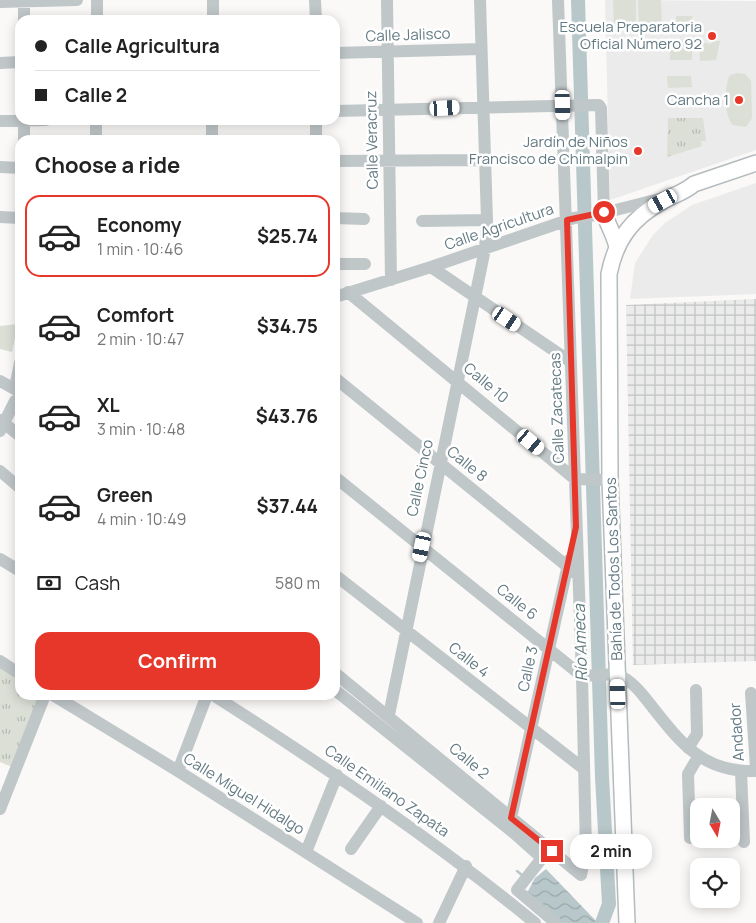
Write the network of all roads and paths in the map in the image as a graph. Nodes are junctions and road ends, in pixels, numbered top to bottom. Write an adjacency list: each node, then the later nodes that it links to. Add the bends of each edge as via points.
1 (77, 0): 8 (street)
2 (96, 0): 11 (street)
3 (213, 0): 12 (street)
4 (316, 0): 13 (street)
5 (387, 0): 15 (street, Calle Veracruz)
6 (480, 0): 14 (street, Calle Cinco)
7 (558, 0): 19 (street, Calle Zacatecas)
8 (24, 1): 9 (street); 10 (street)
9 (0, 2)
10 (24, 15)
11 (97, 15)
12 (213, 15)
13 (316, 15)
14 (481, 49): 15 (street, Calle Jalisco); 20 (street, Calle Cinco)
15 (388, 52): 16 (street, Calle Jalisco); 21 (street, Calle Veracruz)
16 (340, 53)
17 (15, 62): 18 (street)
18 (0, 63)
19 (566, 105): 20 (street); 33 (street, via 601,108); 38 (street, Calle Zacatecas)
20 (483, 106): 21 (street); 25 (street, Calle Cinco)
21 (388, 110): 22 (street); 27 (street, Calle Veracruz)
22 (340, 111)
23 (15, 120): 24 (street)
24 (0, 121)
25 (484, 160): 27 (street); 39 (street, Calle Cinco)
26 (340, 161): 27 (street)
27 (388, 161): 46 (street, Calle Veracruz)
28 (756, 163): 32 (main road, Bahía de Todos Los Santos, via 694,184)
29 (0, 167): 30 (street)
30 (15, 168)
31 (756, 173): 32 (main road, via 697,192)
32 (680, 193): 33 (street, Calle Agricultura); 41 (main road, Bahía de Todos Los Santos, via 630,225)
33 (600, 214): 38 (street, Calle Agricultura); 41 (main road, via 613,231)
34 (0, 217): 35 (street)
35 (15, 218)
36 (340, 218): 37 (street)
37 (364, 219)
38 (570, 219): 42 (street, Calle Agricultura); 50 (street, Calle Zacatecas)
39 (487, 220): 40 (street); 42 (street, Calle Cinco)
40 (422, 221)
41 (617, 247): 62 (main road, Bahía de Todos Los Santos, via 609,274)
42 (486, 249): 45 (street, Calle Agricultura); 49 (street, Calle Cinco)
43 (340, 264): 44 (street)
44 (365, 264)
45 (431, 267): 46 (street, Calle Agricultura); 49 (street)
46 (391, 280): 47 (street, Calle Agricultura)
47 (348, 292): 48 (street, Calle Agricultura); 51 (street, Calle 10)
48 (340, 295)
49 (474, 297): 50 (street); 51 (street, Calle Cinco)
50 (571, 362): 61 (street, Calle Zacatecas)
51 (457, 380): 59 (street, Calle Cinco); 61 (street, Calle 10)
52 (0, 381): 54 (street)
53 (340, 382): 59 (street, Calle 8)
54 (15, 393)
55 (15, 399): 57 (street, bridge)
56 (0, 420): 58 (street)
57 (0, 431)
58 (15, 432)
59 (440, 464): 66 (street, Calle Cinco); 68 (street, Calle 8)
60 (0, 471): 64 (street)
61 (581, 480): 62 (street); 65 (street, Calle Zacatecas)
62 (607, 480): 76 (main road, Bahía de Todos Los Santos)
63 (340, 481): 66 (street, Calle 6)
64 (15, 484)
65 (576, 527): 68 (street, Calle 3); 70 (street, Calle Zacatecas)
66 (422, 547): 72 (street, Calle Cinco); 73 (street, Calle 6)
67 (0, 559): 69 (street)
68 (567, 567): 70 (street, Calle 8); 73 (street, Calle 3)
69 (15, 568)
70 (578, 575): 77 (street, Calle Zacatecas)
71 (340, 578): 72 (street, Calle 4)
72 (405, 631): 86 (street, Calle Cinco); 87 (street, Calle 4)
73 (549, 648): 77 (street, Calle 6); 87 (street, Calle 3)
74 (0, 661): 75 (street)
75 (15, 671)
76 (614, 675): 77 (street); 88 (street, via 636,686); 110 (main road, Bahía de Todos Los Santos)
77 (587, 676): 90 (street, Calle Zacatecas)
78 (340, 677): 86 (street, Calle 2)
79 (696, 690): 88 (street, via 697,734)
80 (751, 693): 91 (street, Andador)
81 (340, 694): 100 (street)
82 (43, 700): 96 (street)
83 (61, 700): 92 (street, Calle Miguel Hidalgo)
84 (205, 700): 92 (street)
85 (221, 700): 94 (street, Calle Emiliano Zapata)
86 (389, 715): 97 (street, Calle 2)
87 (532, 728): 90 (street, Calle 4); 97 (street, Calle 3)
88 (688, 748): 89 (street)
89 (698, 757): 93 (street, via 720,768); 99 (street, via 688,774)
90 (584, 769): 105 (street, Calle Zacatecas, via 586,850)
91 (756, 770): 93 (street)
92 (178, 771): 103 (street, Calle Miguel Hidalgo)
93 (740, 772): 101 (street)
94 (337, 774): 95 (street, Calle Emiliano Zapata); 103 (street)
95 (381, 806): 102 (street); 104 (street, Calle Emiliano Zapata)
96 (0, 809)
97 (511, 818): 98 (street, Calle 2)
98 (522, 827): 100 (street); 105 (street, Calle 2)
99 (690, 838)
100 (523, 841): 109 (street, via 538,862 518,886)
101 (744, 842)
102 (351, 849)
103 (306, 852): 106 (street, Calle Miguel Hidalgo)
104 (466, 866): 107 (street); 108 (street, Calle Emiliano Zapata)
105 (581, 875)
106 (417, 923)
107 (439, 923)
108 (535, 923)
109 (556, 923)
110 (627, 923)

